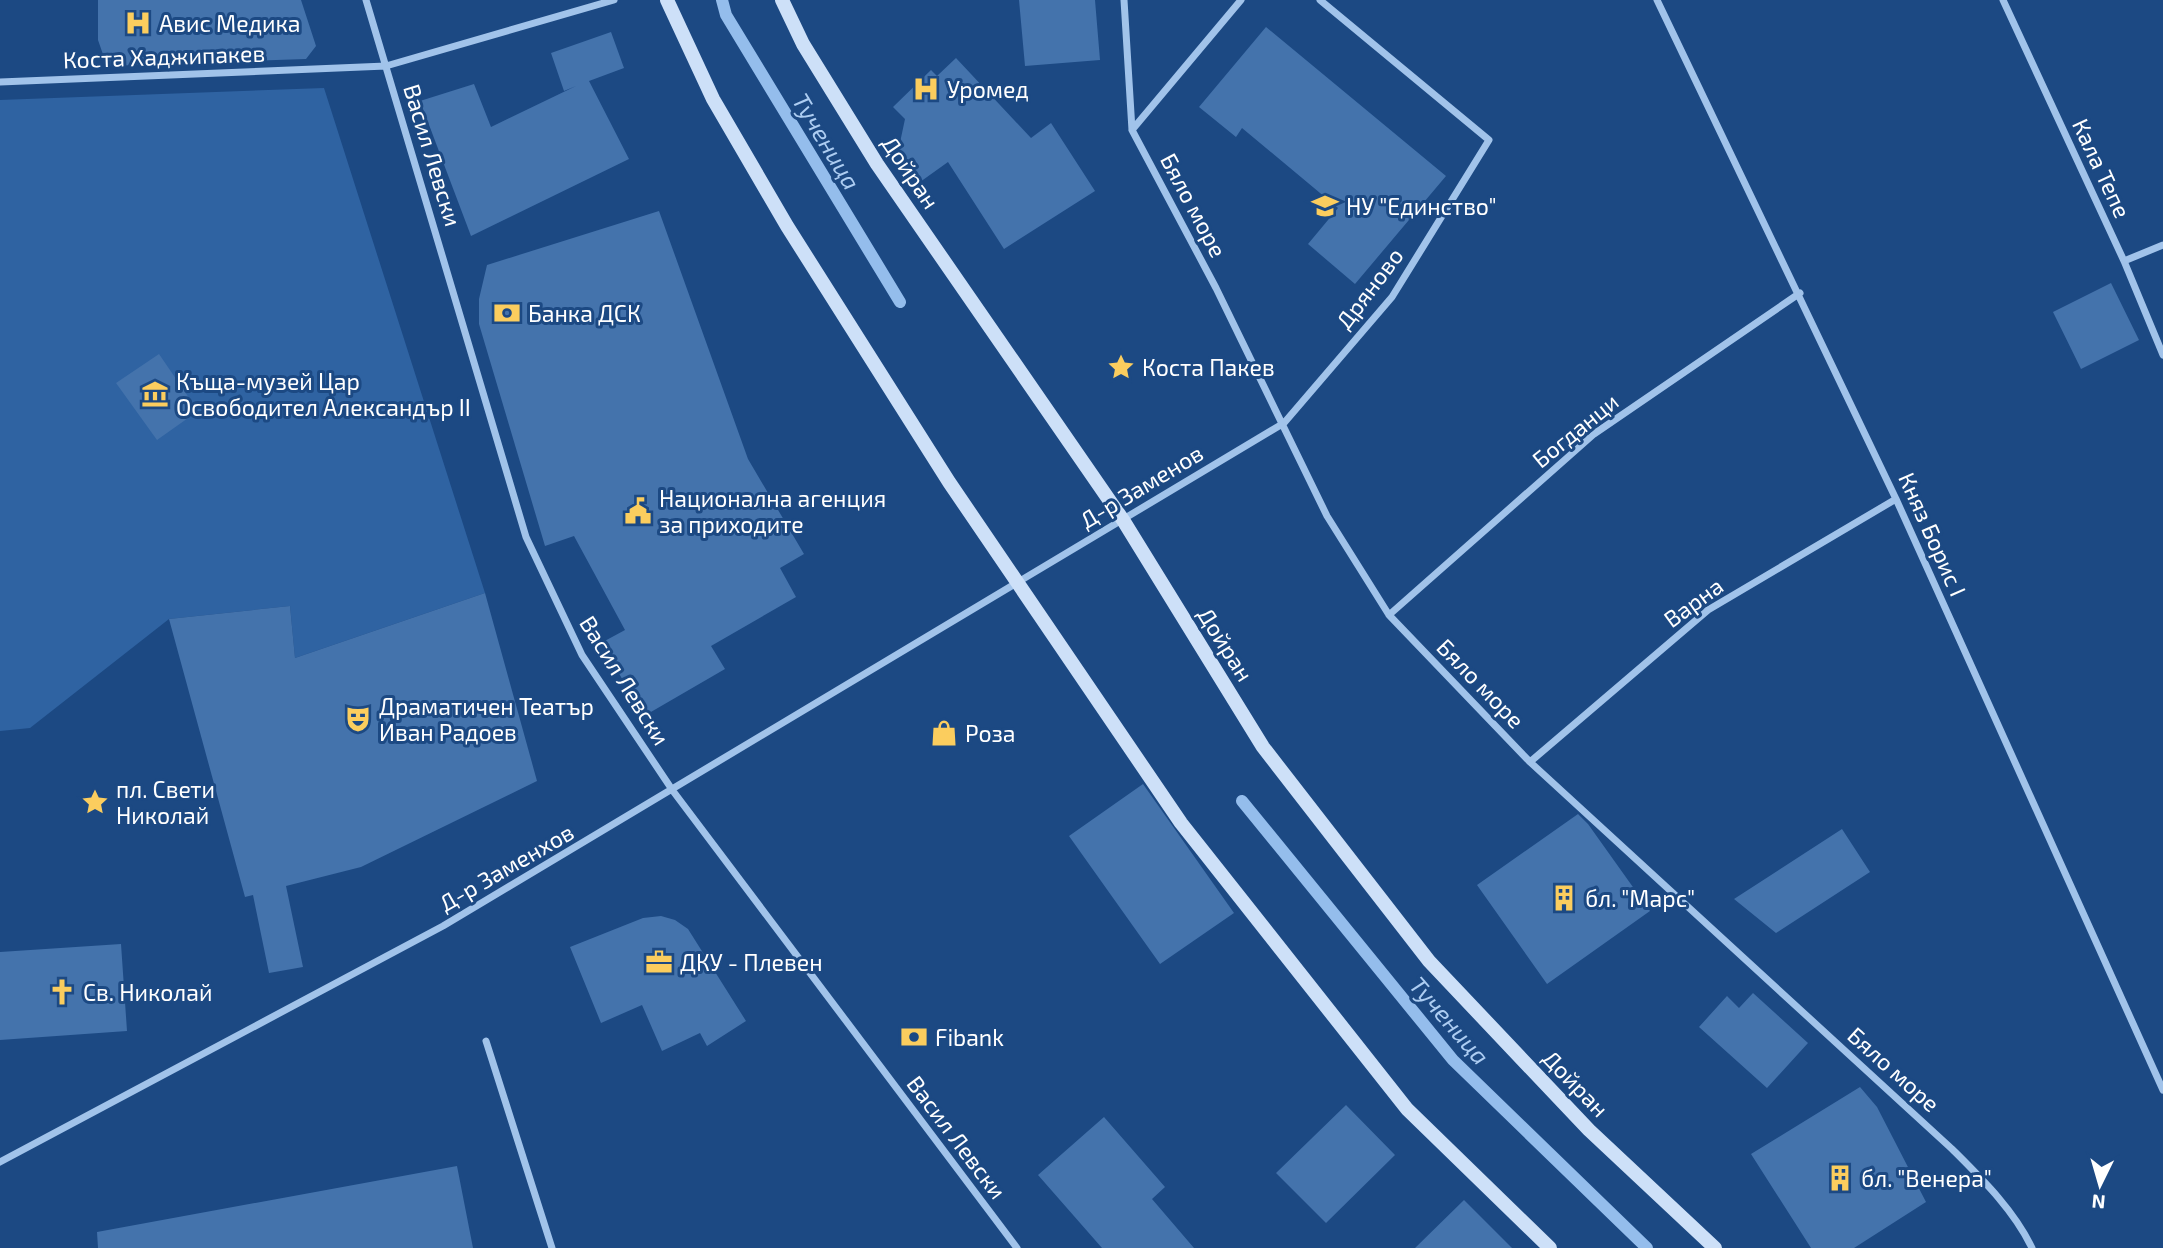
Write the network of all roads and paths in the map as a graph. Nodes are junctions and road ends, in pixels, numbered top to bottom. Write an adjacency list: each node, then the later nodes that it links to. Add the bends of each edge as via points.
1 (366, 0): 10 (street, Васил Левски)
2 (614, 0): 10 (street, Коста Хаджипакев)
3 (667, 0): 20 (main road, via 713,99 788,226 949,482)
4 (782, 0): 19 (main road, Дойран, via 803,44 877,164)
5 (1124, 0): 12 (street, Бяло море)
6 (1241, 0): 12 (street)
7 (1320, 0): 17 (street, Дряново, via 1489,140 1392,297)
8 (1657, 0): 15 (street, Княз Борис I)
9 (2003, 0): 14 (street, Кала Тепе)
10 (386, 66): 11 (street, Коста Хаджипакев); 23 (street, Васил Левски, via 526,537 583,655)
11 (0, 82)
12 (1132, 130): 17 (street, Бяло море)
13 (2163, 245): 14 (street)
14 (2124, 261): 16 (street, Кала Тепе)
15 (1800, 293): 18 (street, Княз Борис I); 21 (street, Богданци, via 1594,434)
16 (2163, 355)
17 (1284, 423): 19 (street, Д-р Заменов); 21 (street, Бяло море, via 1327,516)
18 (1896, 499): 22 (street, Варна, via 1708,610); 25 (street, Княз Борис I)
19 (1123, 520): 20 (street, Д-р Заменов); 30 (main road, Дойран, via 1263,747 1429,961 1589,1130)
20 (1018, 582): 23 (street, Д-р Заменхов); 29 (main road, via 1181,823 1407,1110)
21 (1389, 615): 22 (street, Бяло море)
22 (1530, 762): 31 (street, Бяло море, via 1952,1149 1990,1187)
23 (673, 790): 26 (street, Д-р Заменхов, via 443,926); 27 (street, Васил Левски)
24 (486, 1041): 28 (street)
25 (2163, 1090)
26 (0, 1162)
27 (1016, 1247)
28 (552, 1248)
29 (1550, 1248)
30 (1715, 1248)
31 (2032, 1248)

